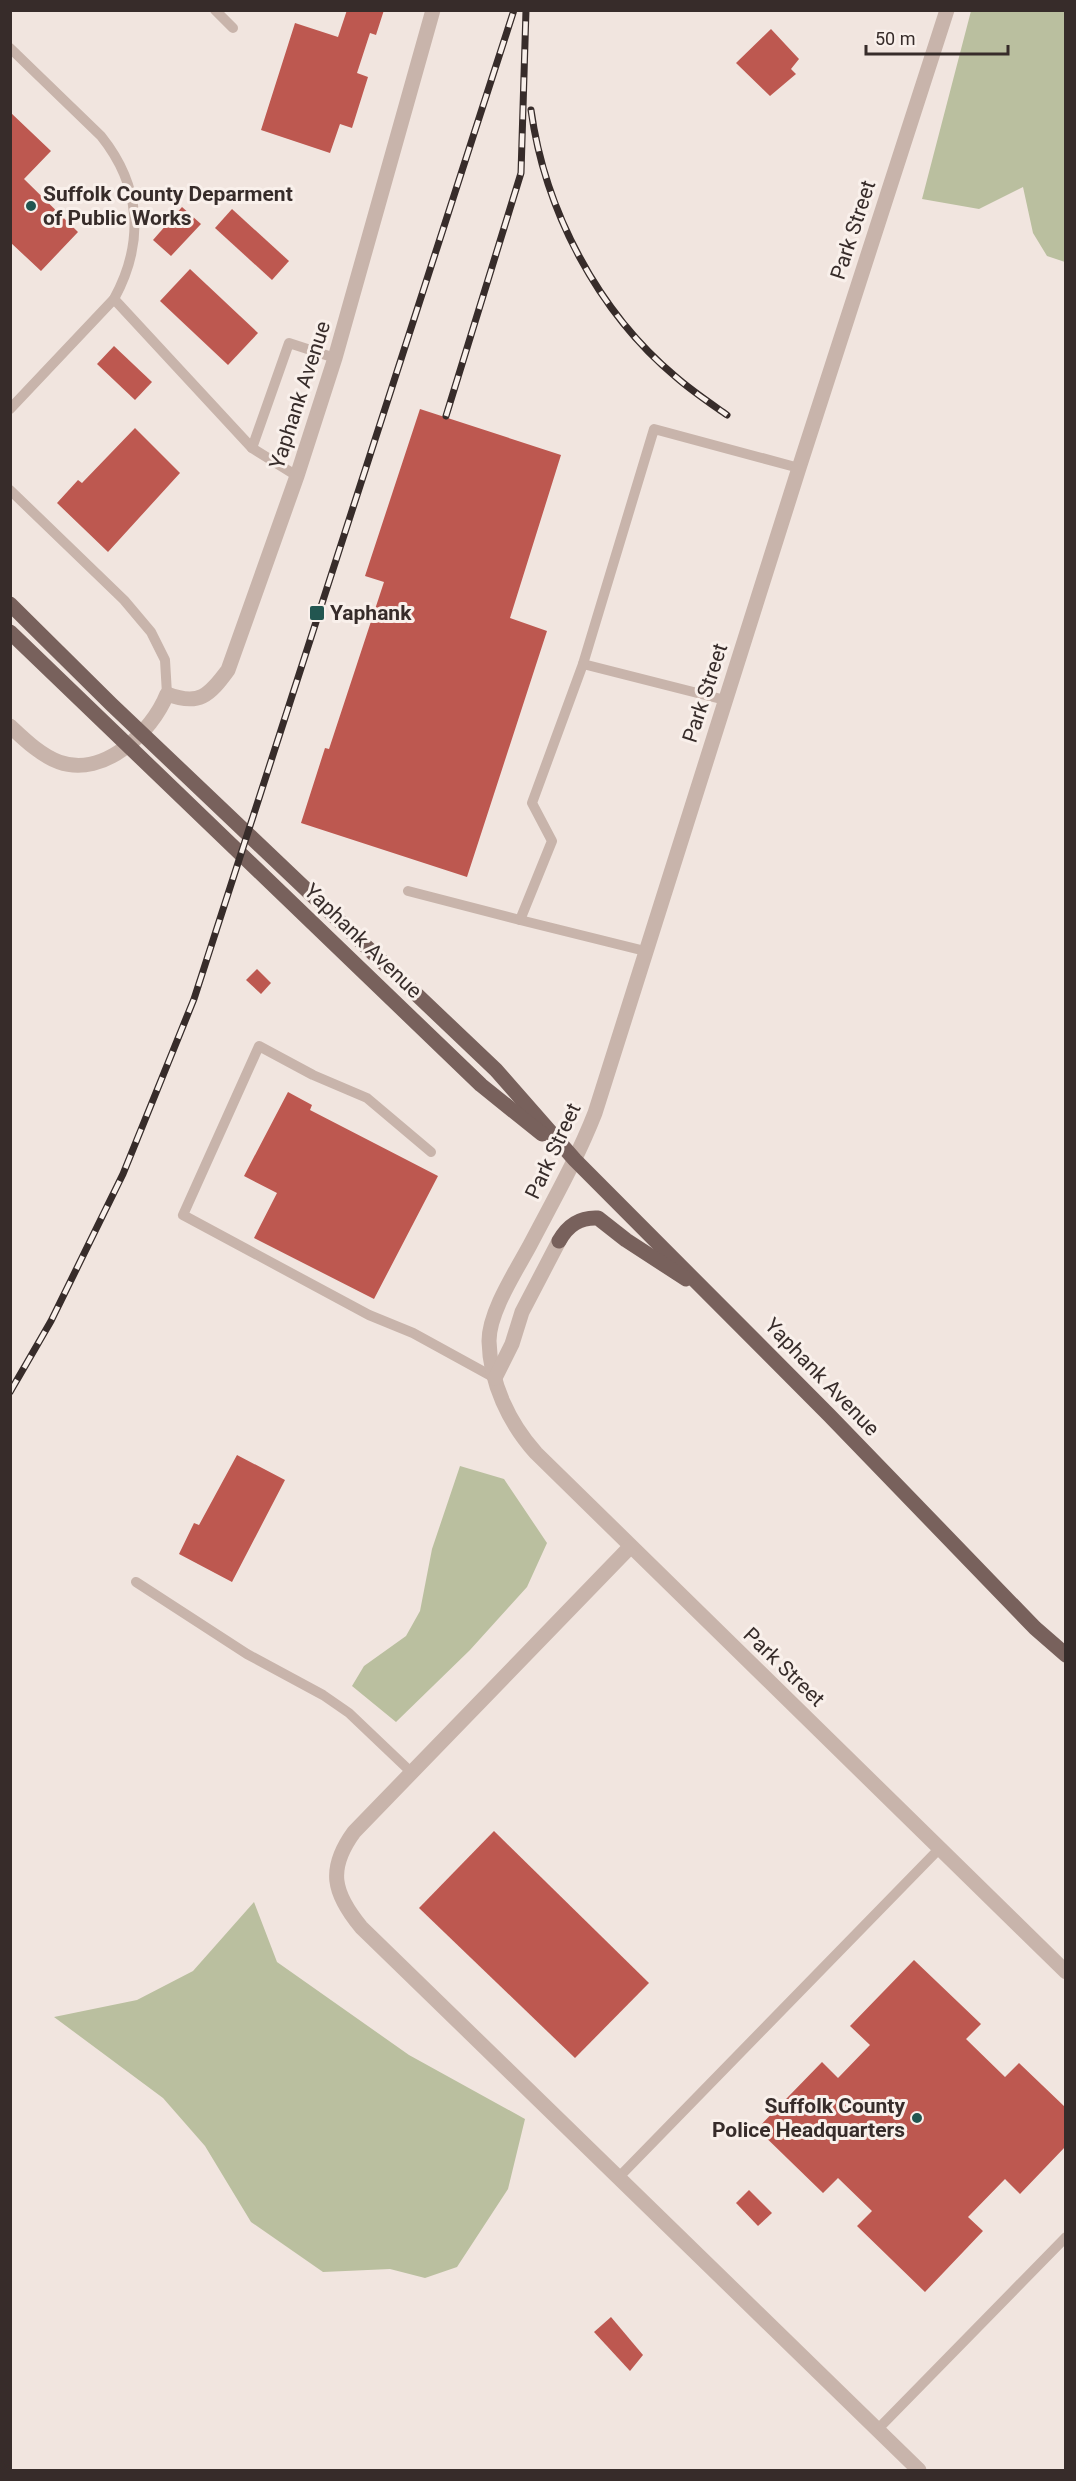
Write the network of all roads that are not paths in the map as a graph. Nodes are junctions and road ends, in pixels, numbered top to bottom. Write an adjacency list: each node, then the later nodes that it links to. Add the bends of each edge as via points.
1 (215, 10): 4 (lane)
2 (433, 10): 7 (street, Yaphank Avenue)
3 (947, 10): 10 (street, Park Street)
4 (233, 28)
5 (10, 48): 6 (lane, via 101,136 126,176 132,192 134,228 128,262)
6 (114, 299): 8 (lane); 9 (lane)
7 (335, 358): 9 (lane, via 289,343); 11 (street, Yaphank Avenue)
8 (10, 409)
9 (252, 448): 11 (lane)
10 (799, 468): 15 (lane, via 654,429); 17 (street, Park Street)
11 (297, 476): 16 (street, Yaphank Avenue, via 228,670 202,697 190,700)
12 (10, 490): 16 (lane, via 152,632 165,660)
13 (10, 604): 18 (main road, Yaphank Avenue)
14 (10, 632): 18 (main road, Yaphank Avenue)
15 (583, 664): 17 (lane); 21 (lane, via 532,803 552,842)
16 (167, 694): 19 (street, via 147,727 122,749 95,763 59,762)
17 (725, 700): 22 (street, Park Street)
18 (106, 710): 24 (main road, Yaphank Avenue, via 496,1070); 24 (main road, Yaphank Avenue, via 481,1085)
19 (10, 726)
20 (408, 891): 21 (lane)
21 (520, 920): 22 (lane)
22 (645, 951): 24 (street, Park Street, via 595,1113)
23 (431, 1152): 27 (lane, via 367,1098 259,1046 183,1215)
24 (575, 1160): 26 (main road, Yaphank Avenue); 27 (street, Park Street, via 494,1319 489,1340)
25 (559, 1241): 26 (main road, via 580,1219 598,1218); 27 (street, via 522,1312)
26 (712, 1295): 30 (main road, Yaphank Avenue)
27 (495, 1378): 28 (street, Park Street, via 509,1416 526,1442)
28 (630, 1547): 33 (street); 34 (street, Park Street)
29 (136, 1582): 33 (lane, via 247,1654 323,1695 349,1713)
30 (1035, 1628): 31 (main road, Yaphank Avenue); 32 (main road, Yaphank Avenue)
31 (1065, 1655)
32 (1065, 1667)
33 (411, 1772): 36 (street, via 354,1832 339,1856 336,1880 344,1904 361,1927)
34 (940, 1848): 35 (street, Park Street); 36 (lane)
35 (1065, 1972)
36 (619, 2177): 38 (street)
37 (1065, 2237): 38 (lane)
38 (877, 2430): 39 (street)
39 (919, 2470)

